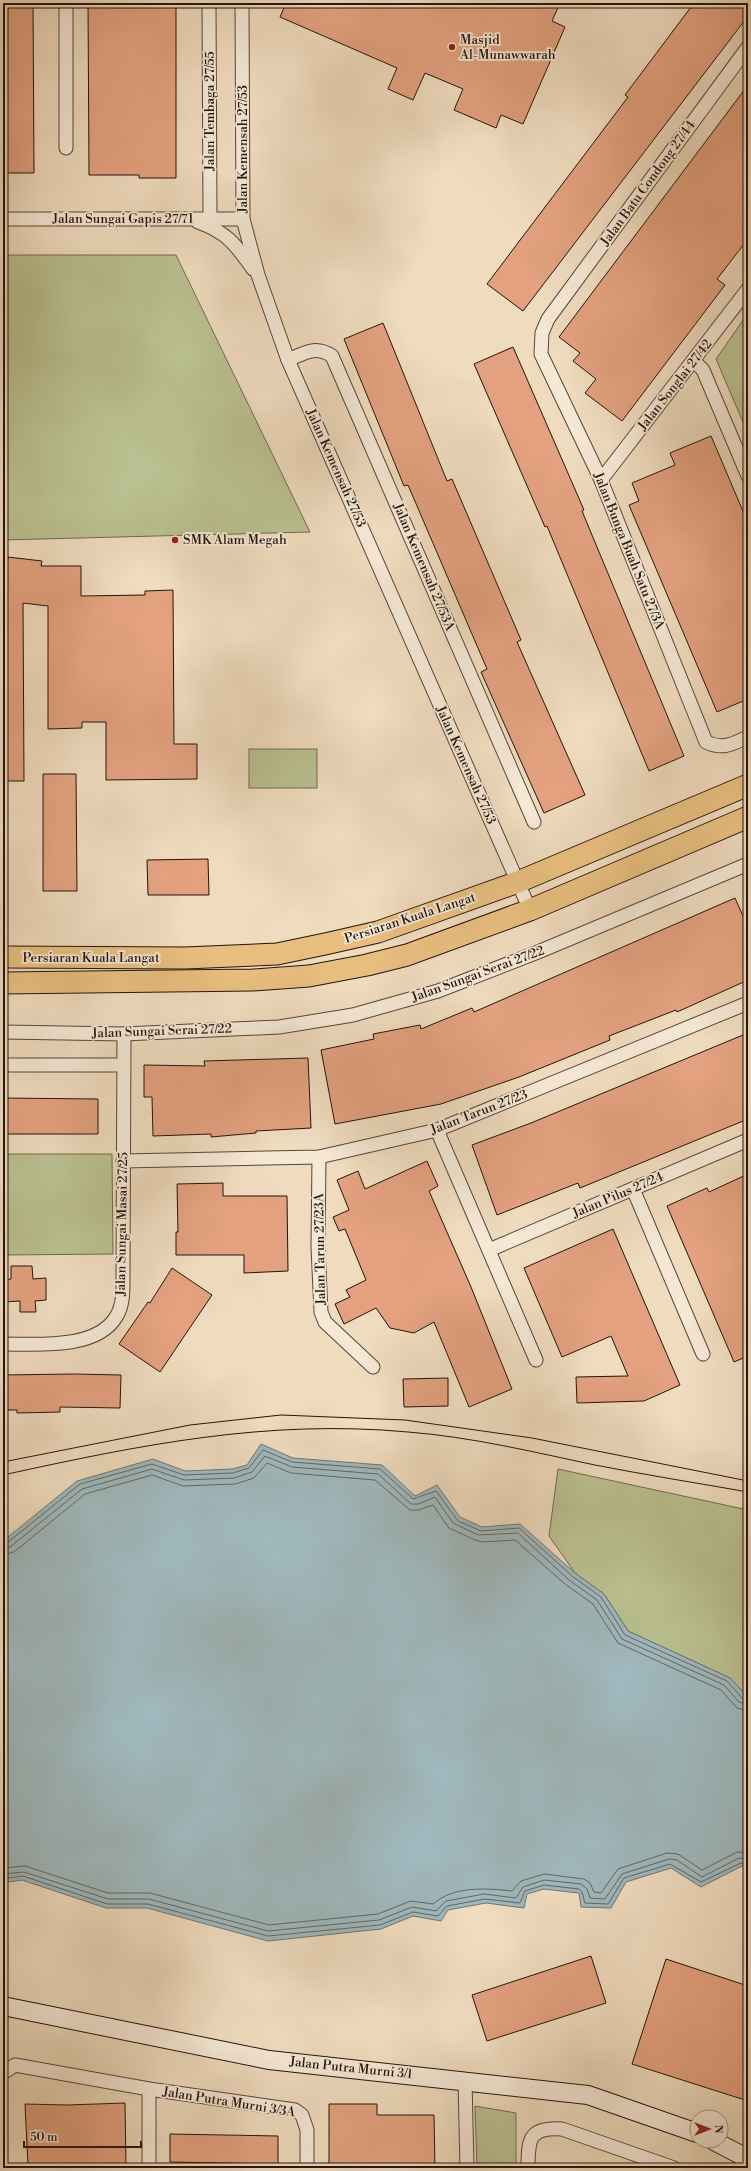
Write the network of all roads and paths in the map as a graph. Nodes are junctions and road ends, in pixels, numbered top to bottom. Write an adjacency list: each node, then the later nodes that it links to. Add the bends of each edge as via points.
1 (66, 3): 5 (street)
2 (209, 3): 8 (street, Jalan Tembaga 27/55)
3 (242, 3): 9 (street, Jalan Kemensah 27/53)
4 (748, 48): 12 (street, Jalan Batu Condong 27/44)
5 (66, 148)
6 (3, 219): 7 (street, Jalan Sungai Gapis 27/71)
7 (190, 219): 8 (street, Jalan Sungai Gapis 27/71); 10 (street, via 218,230 229,238)
8 (210, 219): 9 (street, Jalan Sungai Gapis 27/71)
9 (243, 219): 10 (street, Jalan Kemensah 27/53)
10 (258, 276): 13 (street, Jalan Kemensah 27/53)
11 (748, 289): 14 (street, Jalan Songlai 27/42)
12 (548, 319): 16 (street, Jalan Bunga Buah Satu 27/3A, via 542,333 541,354)
13 (288, 360): 20 (street, Jalan Kemensah 27/53A, via 311,350 323,350 332,356); 22 (street, Jalan Kemensah 27/53)
14 (694, 361): 15 (street, via 703,370); 16 (street, Jalan Songlai 27/42)
15 (748, 476)
16 (601, 480): 17 (street, Jalan Bunga Buah Satu 27/3A, via 706,742 716,747 731,745)
17 (748, 737)
18 (748, 785): 22 (main road, Persiaran Kuala Langat)
19 (748, 817): 23 (main road, Persiaran Kuala Langat)
20 (534, 822)
21 (748, 864): 28 (street, Jalan Sungai Serai 27/22, via 438,991 353,1015 279,1027)
22 (518, 882): 23 (street, Jalan Kemensah 27/53); 24 (main road, Persiaran Kuala Langat, via 378,932 276,954 185,958)
23 (530, 910): 25 (main road, Persiaran Kuala Langat, via 407,955 309,976 253,980)
24 (3, 957)
25 (3, 984)
26 (748, 1003): 31 (street, Jalan Tarun 27/23)
27 (3, 1032): 28 (street, Jalan Sungai Serai 27/22)
28 (124, 1034): 30 (street, Jalan Sungai Masai 27/25)
29 (3, 1065): 30 (street)
30 (123, 1065): 34 (street, Jalan Sungai Masai 27/25)
31 (437, 1130): 33 (street, Jalan Tarun 27/23); 36 (street)
32 (748, 1140): 35 (street, Jalan Pilus 27/24)
33 (319, 1157): 34 (street, Jalan Tarun 27/23); 40 (street, Jalan Tarun 27/23A, via 318,1247 321,1312 325,1322)
34 (123, 1161): 37 (street, Jalan Sungai Masai 27/25, via 123,1282 122,1298 116,1317 94,1336 83,1339 62,1343)
35 (633, 1189): 36 (street, Jalan Pilus 27/24); 38 (street)
36 (489, 1250): 39 (street)
37 (3, 1344)
38 (703, 1354)
39 (536, 1360)
40 (374, 1367)
41 (3, 2006): 43 (street, Jalan Putra Murni 3/1, via 269,2060)
42 (3, 2073): 44 (street, Jalan Putra Murni 3/3A, via 16,2065)
43 (466, 2080): 45 (street, Jalan Putra Murni 3/1, via 588,2095); 50 (street)
44 (149, 2089): 48 (street); 49 (street, Jalan Putra Murni 3/3A, via 295,2110 302,2115 307,2130)
45 (689, 2130)
46 (729, 2149): 47 (street)
47 (748, 2161)
48 (149, 2168)
49 (307, 2168)
50 (467, 2168)
51 (528, 2168): 52 (street, via 528,2147 534,2134 546,2128 562,2129)
52 (674, 2168)

